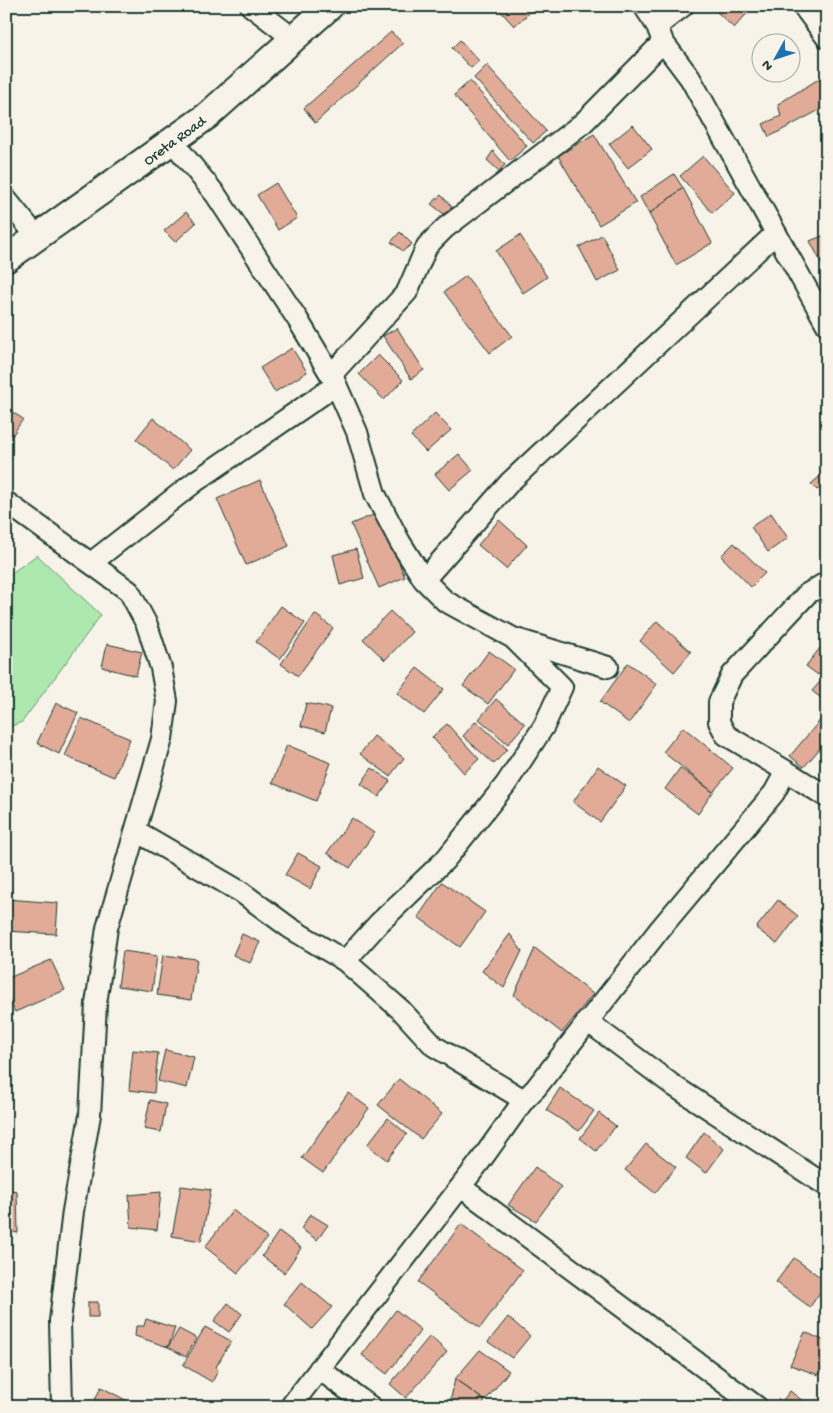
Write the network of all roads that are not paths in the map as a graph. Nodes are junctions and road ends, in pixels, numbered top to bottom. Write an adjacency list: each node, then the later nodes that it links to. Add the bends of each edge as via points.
1 (251, 6): 8 (street)
2 (330, 6): 8 (street, Oreta Road)
3 (644, 6): 6 (street)
4 (683, 6): 6 (street)
5 (803, 6): 7 (street)
6 (660, 34): 11 (street, via 690,78); 15 (street, via 583,123 427,246 407,292)
7 (827, 38)
8 (294, 40): 9 (street, Oreta Road, via 207,116)
9 (172, 141): 12 (street, Oreta Road); 15 (street, via 216,195)
10 (6, 199): 12 (street)
11 (775, 234): 14 (street); 18 (street, via 510,482)
12 (38, 238): 13 (street, Oreta Road)
13 (6, 259)
14 (827, 325)
15 (333, 380): 17 (street); 18 (street, via 357,432 375,494)
16 (6, 502): 17 (street)
17 (92, 563): 24 (street, via 128,591 147,625 161,668 166,701 162,739)
18 (424, 580): 20 (street, via 445,601)
19 (827, 582): 22 (street, via 807,594 732,675 719,702 719,722 726,734)
20 (513, 638): 21 (street); 25 (street, via 562,687 544,726 506,784 445,860 379,923)
21 (608, 667)
22 (786, 771): 23 (street); 26 (street, via 764,808 660,929)
23 (827, 797)
24 (136, 831): 25 (street, via 240,892 290,928); 31 (street, via 107,928 96,1004 90,1114 73,1211 60,1321)
25 (345, 961): 27 (street, via 378,988 434,1046)
26 (587, 1022): 27 (street); 28 (street, via 674,1086)
27 (524, 1100): 29 (street)
28 (827, 1186)
29 (461, 1187): 30 (street); 34 (street)
30 (319, 1369): 32 (street); 33 (street)
31 (62, 1407)
32 (290, 1407)
33 (371, 1407)
34 (758, 1407)

